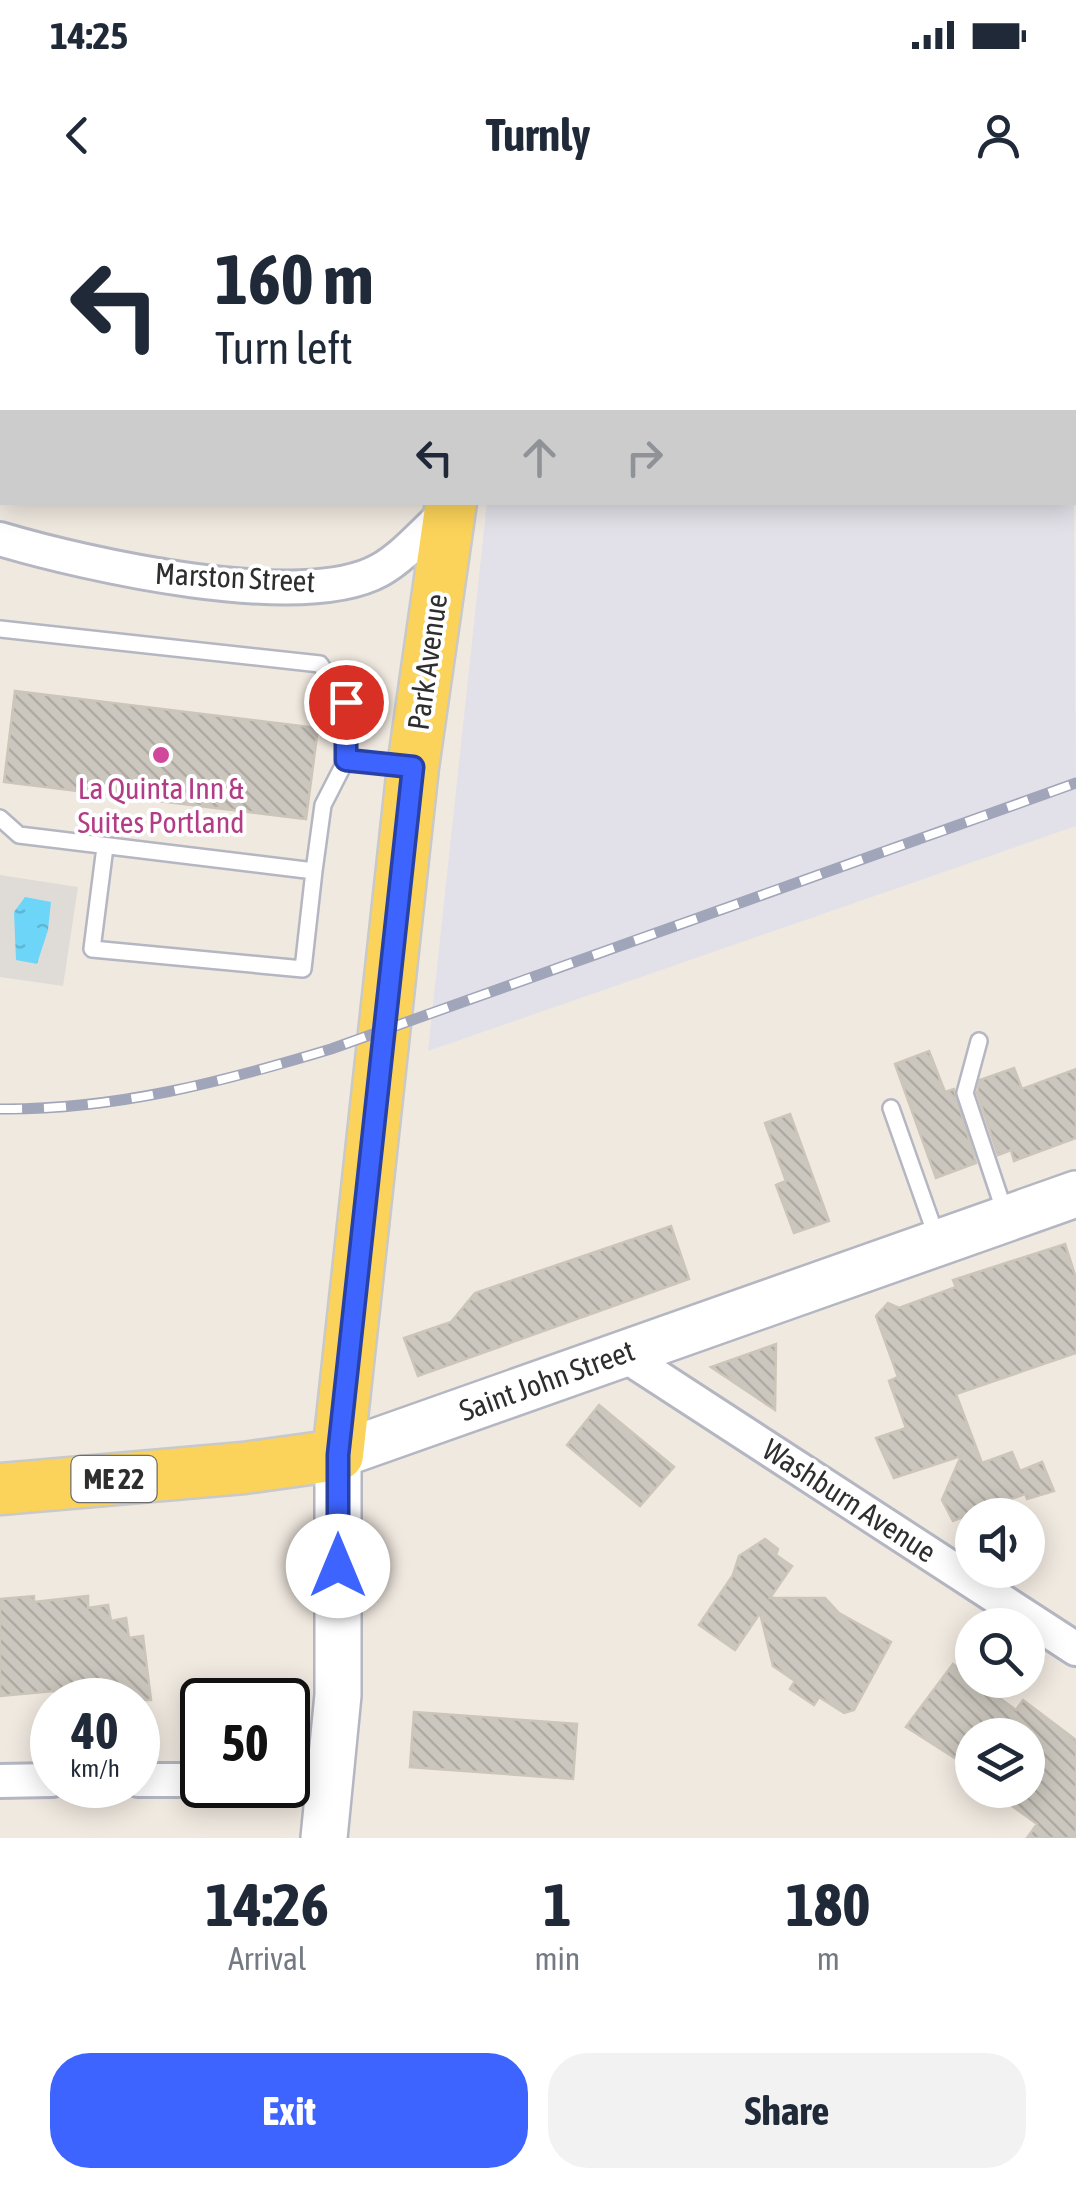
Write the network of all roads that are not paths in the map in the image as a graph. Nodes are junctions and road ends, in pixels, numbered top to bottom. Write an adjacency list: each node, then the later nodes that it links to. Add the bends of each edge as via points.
1 (450, 506): 2 (street, Marston Street, via 380,570 296,586 137,573); 5 (main road, Park Avenue)
2 (0, 539)
3 (0, 630): 4 (lane, via 320,664 346,702)
4 (346, 760): 5 (lane); 8 (lane, via 323,805)
5 (413, 767): 15 (main road, Park Avenue)
6 (0, 818): 7 (lane, via 19,835)
7 (105, 847): 8 (lane); 8 (lane, via 92,949 302,970)
8 (314, 871)
9 (979, 1041): 12 (lane, via 965,1092)
10 (891, 1108): 13 (lane)
11 (1076, 1194): 12 (main road, Saint John Street)
12 (1007, 1219): 13 (main road, Saint John Street)
13 (939, 1243): 14 (main road, Saint John Street)
14 (622, 1353): 15 (main road, Saint John Street); 17 (street, Washburn Avenue)
15 (338, 1455): 16 (main road, Saint John Street / ME 22); 18 (main road, Park Avenue, via 338,1695)
16 (0, 1490)
17 (1076, 1648)
18 (310, 1776)
19 (3, 1778): 20 (street)
20 (30, 1779)
21 (310, 1783): 22 (main road, Park Avenue)
22 (324, 1838)

